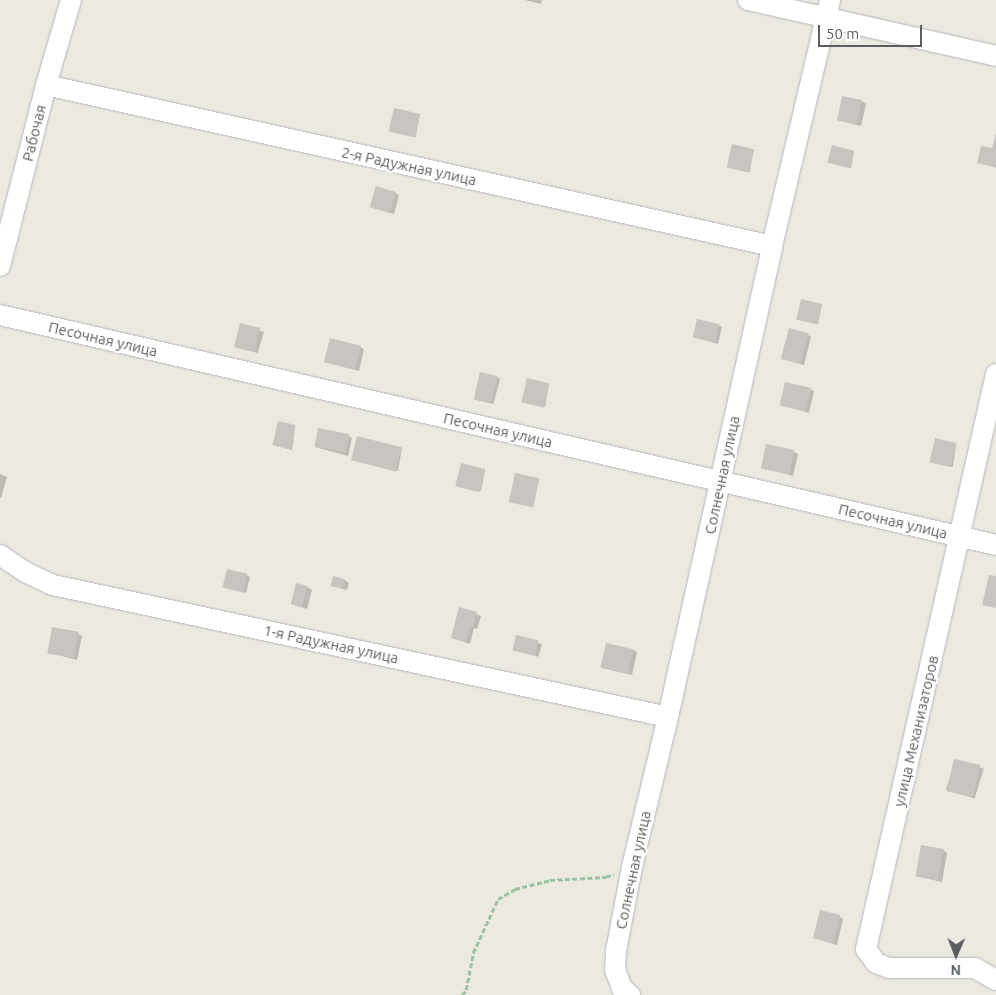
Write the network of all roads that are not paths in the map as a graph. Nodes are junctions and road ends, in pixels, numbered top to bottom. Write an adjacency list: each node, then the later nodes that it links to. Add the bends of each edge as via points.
1 (71, 0): 5 (street, Рабочая)
2 (748, 0): 3 (street)
3 (828, 9): 4 (street); 6 (street, Солнечная улица)
4 (996, 56)
5 (46, 85): 6 (street, 2-я Радужная улица); 7 (street, Рабочая)
6 (772, 246): 10 (street, Солнечная улица)
7 (0, 266)
8 (0, 315): 10 (street, Песочная улица)
9 (996, 374): 11 (street, улица Механизаторов)
10 (722, 481): 11 (street, Песочная улица); 14 (street, Солнечная улица)
11 (959, 536): 12 (street, Песочная улица); 15 (street, улица Механизаторов, via 866,949 876,963 888,968 975,968)
12 (996, 545)
13 (0, 555): 14 (street, 1-я Радужная улица, via 53,585)
14 (668, 717): 16 (street, Солнечная улица, via 632,867 616,951 615,970 622,988)
15 (996, 980)
16 (630, 995)

